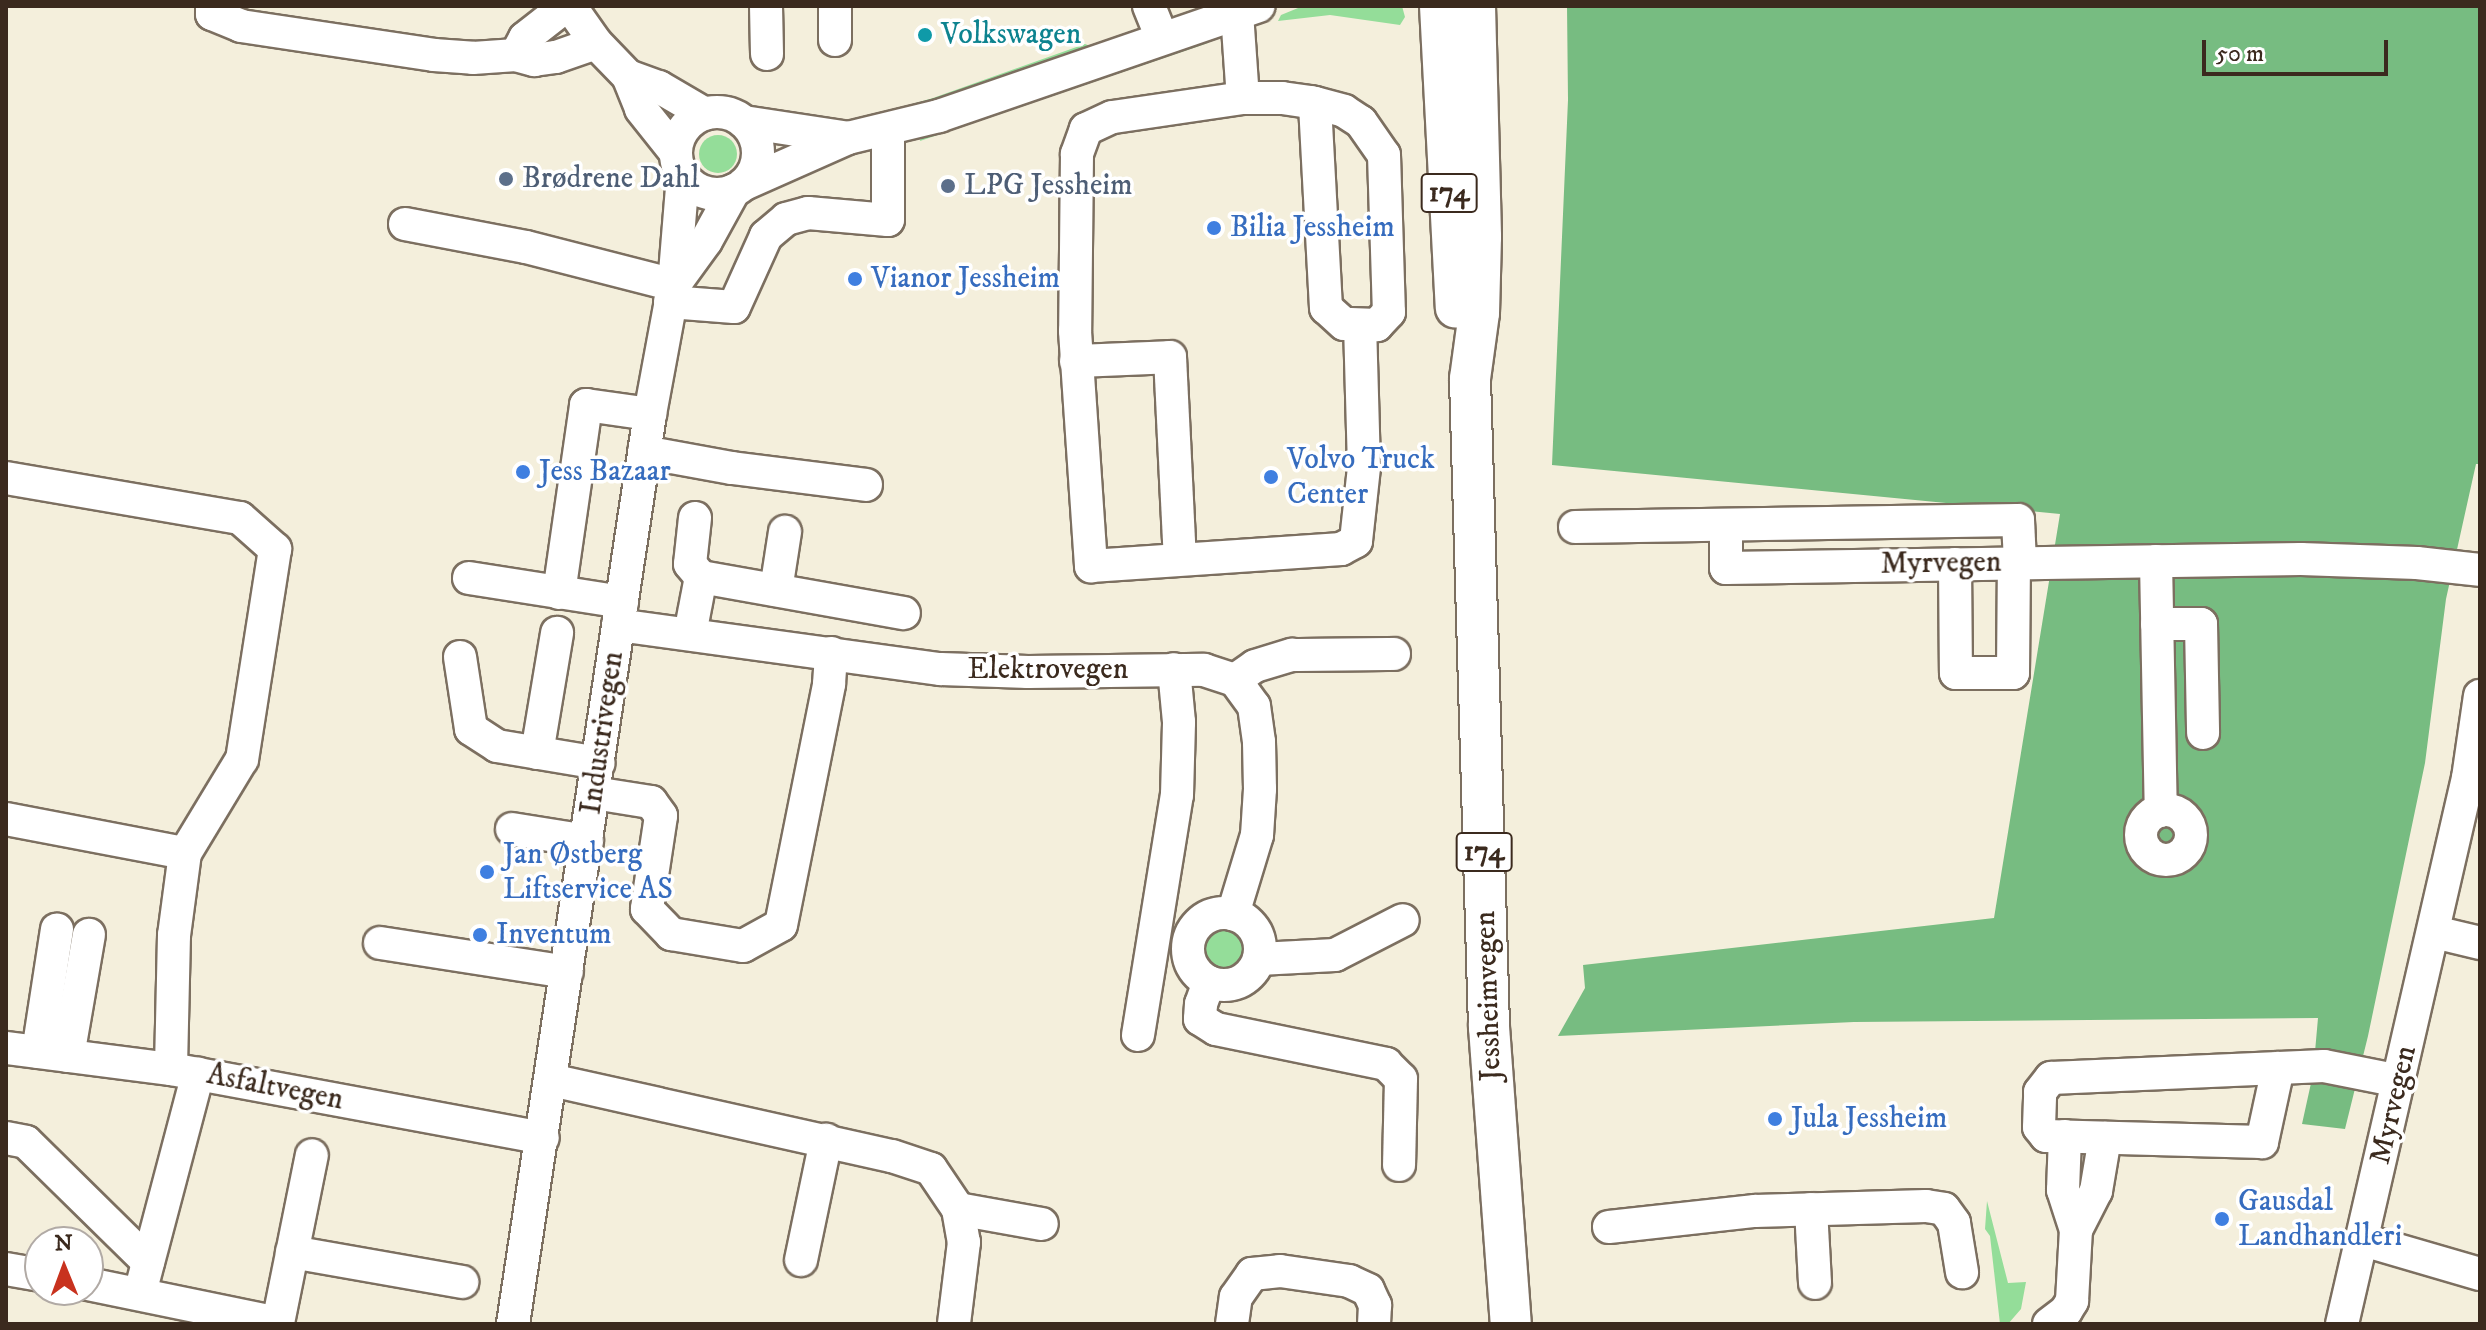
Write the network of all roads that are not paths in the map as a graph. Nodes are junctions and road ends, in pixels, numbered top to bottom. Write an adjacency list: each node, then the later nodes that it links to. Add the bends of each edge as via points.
1 (212, 6): 9 (street, via 212,14 241,26)
2 (568, 6): 12 (street); 14 (street, via 525,38)
3 (766, 6): 13 (street)
4 (835, 6): 11 (street)
5 (1149, 6): 10 (street)
6 (1440, 6): 28 (main road, Jessheimvegen / 174, via 1456,313)
7 (1475, 6): 28 (main road, Jessheimvegen / 174, via 1481,237)
8 (1248, 9): 10 (street); 16 (street)
9 (285, 19): 14 (street, via 434,55)
10 (1162, 39): 20 (street)
11 (835, 40)
12 (596, 43): 14 (street, via 556,57 534,60); 15 (street)
13 (767, 54)
14 (516, 55)
15 (628, 76): 18 (street); 22 (street, via 641,109)
16 (1243, 98): 17 (street); 27 (street, via 1146,110 1086,129 1077,154)
17 (1315, 103): 26 (street, via 1326,308 1344,324); 26 (street, via 1361,122 1384,155 1389,312 1377,325)
18 (705, 114): 19 (street, via 726,113); 22 (street, via 682,131)
19 (744, 122): 21 (street); 23 (street, via 758,149 757,163)
20 (888, 130): 21 (street); 25 (street, via 888,220 808,213 786,219 766,236 734,307)
21 (848, 138): 23 (street)
22 (680, 164): 23 (street, via 709,193); 25 (street, Industrivegen)
23 (739, 187): 25 (street, Industrivegen)
24 (405, 224): 25 (street, via 526,247)
25 (672, 293): 29 (street, Industrivegen)
26 (1360, 325): 37 (street, via 1364,467 1356,541 1341,549)
27 (1076, 361): 37 (street, via 1091,566); 37 (street, via 1170,357)
28 (1470, 379): 110 (main road, Jessheimvegen / 174, via 1489,1027)
29 (650, 414): 30 (street, Industrivegen); 45 (street, via 586,405)
30 (644, 452): 32 (street); 46 (street, Industrivegen)
31 (6, 478): 64 (street, via 240,518 275,549 242,759)
32 (866, 485)
33 (695, 518): 42 (street, via 690,564)
34 (1726, 525): 35 (street); 39 (street, via 2018,520); 40 (street, Myrvegen, via 1726,568)
35 (1575, 527)
36 (785, 532): 44 (street)
37 (1180, 559)
38 (2156, 561): 39 (street, Myrvegen); 41 (street, Myrvegen, via 2363,560); 48 (street)
39 (2017, 563): 40 (street, Myrvegen); 40 (street, via 2013,673 1956,673)
40 (1955, 564)
41 (2480, 570)
42 (701, 577): 44 (street); 50 (street)
43 (469, 578): 45 (street, Elektrovegen)
44 (776, 590): 47 (street)
45 (559, 593): 46 (street, Elektrovegen)
46 (620, 613): 50 (street, Elektrovegen); 59 (street, Industrivegen)
47 (904, 613)
48 (2157, 624): 57 (street, via 2201,624); 60 (street)
49 (557, 633): 58 (street)
50 (690, 634): 51 (street, Elektrovegen)
51 (831, 653): 54 (street, Elektrovegen, via 975,671); 59 (street, via 781,925 743,946 671,934 647,909 661,816 651,802)
52 (1394, 654): 55 (street, via 1292,655 1255,666)
53 (460, 657): 58 (street, via 471,729 497,746)
54 (1174, 669): 55 (street, Elektrovegen, via 1204,670); 72 (street, via 1177,795)
55 (1235, 680): 65 (street, via 1254,706 1260,789 1257,835)
56 (2480, 696): 68 (street, Myrvegen)
57 (2203, 733)
58 (537, 753): 59 (street)
59 (596, 778): 63 (street, Industrivegen)
60 (2161, 811)
61 (6, 819): 64 (street)
62 (512, 829): 63 (street)
63 (587, 841): 75 (street, Industrivegen)
64 (185, 853): 81 (street, via 174,935)
65 (1233, 914): 73 (street, via 1200,922); 74 (street, via 1258,937)
66 (1403, 920): 74 (street, via 1335,955)
67 (57, 929): 79 (street)
68 (2434, 932): 71 (street); 83 (street, Myrvegen)
69 (89, 935): 79 (street)
70 (380, 943): 75 (street)
71 (2480, 943)
72 (1150, 946): 73 (street); 77 (street)
73 (1188, 951): 76 (street, via 1192,966)
74 (1259, 959): 76 (street, via 1245,979)
75 (567, 972): 82 (street, Industrivegen)
76 (1209, 982): 90 (street, via 1200,1019 1216,1029 1386,1064 1401,1079)
77 (1138, 1035)
78 (6, 1048): 79 (street, Asfaltvegen)
79 (53, 1054): 81 (street, Asfaltvegen)
80 (2278, 1068): 83 (street, via 2324,1066); 84 (street, via 2051,1078 2040,1092 2039,1127 2046,1136); 87 (street, via 2262,1142)
81 (184, 1071): 86 (street, Asfaltvegen); 99 (street)
82 (551, 1080): 86 (street, Industrivegen); 88 (street)
83 (2400, 1081): 96 (street, Myrvegen)
84 (2065, 1136): 87 (street); 95 (street, via 2063,1190)
85 (6, 1138): 99 (street, via 26,1142)
86 (543, 1138): 106 (street, Industrivegen)
87 (2105, 1138): 95 (street, via 2096,1191)
88 (826, 1140): 91 (street, via 931,1169); 98 (street)
89 (312, 1155): 97 (street)
90 (1399, 1165)
91 (958, 1209): 93 (street); 107 (street, via 964,1242)
92 (1811, 1209): 94 (street); 100 (street, via 1944,1209 1954,1223); 103 (street)
93 (1042, 1224)
94 (1609, 1227)
95 (2076, 1230): 111 (street, via 2072,1301)
96 (2363, 1240): 101 (street); 112 (street, Myrvegen)
97 (292, 1252): 102 (street); 105 (street, via 278,1323)
98 (801, 1260)
99 (148, 1262): 105 (street)
100 (1962, 1272)
101 (2480, 1274)
102 (462, 1282)
103 (1815, 1283)
104 (104, 1287): 105 (street)
105 (140, 1293)
106 (513, 1324)
107 (954, 1324)
108 (1232, 1324): 109 (street, via 1236,1297 1252,1274 1280,1271 1349,1281 1368,1290 1375,1305)
109 (1374, 1324)
110 (1511, 1324)
111 (2049, 1324)
112 (2342, 1324)

